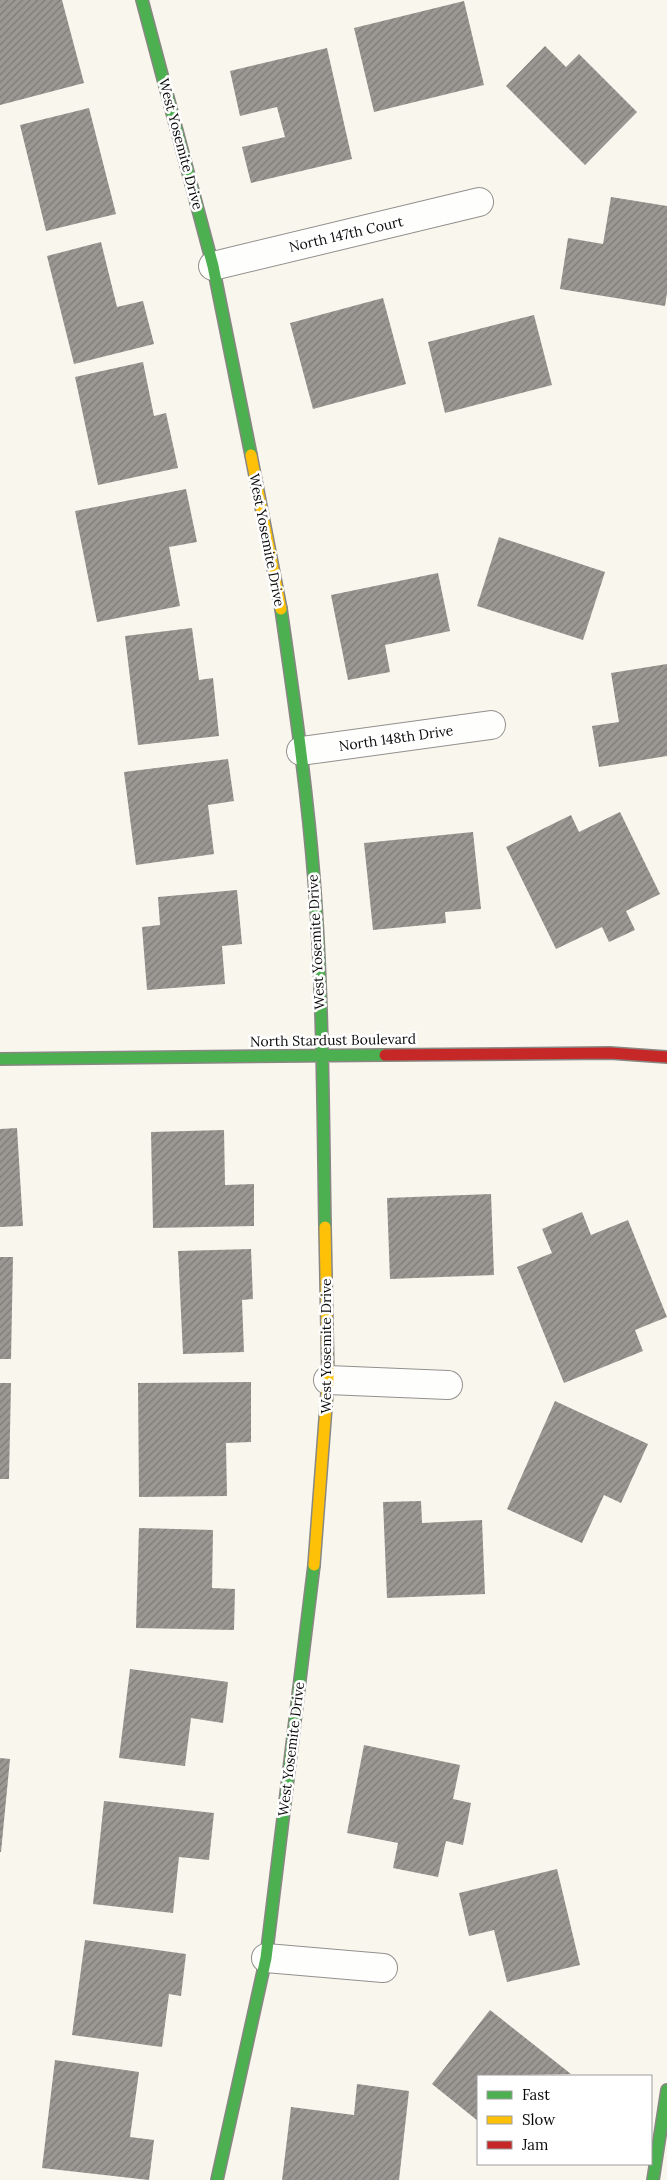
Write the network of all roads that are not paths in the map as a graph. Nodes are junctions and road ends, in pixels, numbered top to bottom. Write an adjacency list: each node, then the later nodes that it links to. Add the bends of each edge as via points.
1 (142, 0): 3 (street, West Yosemite Drive)
2 (480, 202): 3 (street, North 147th Court)
3 (213, 266): 5 (street, West Yosemite Drive, via 279,595)
4 (491, 725): 5 (street, North 148th Drive)
5 (301, 751): 6 (street, West Yosemite Drive, via 314,880)
6 (322, 1054): 7 (street, North Stardust Boulevard, via 610,1052); 8 (street, North Stardust Boulevard); 9 (street, West Yosemite Drive)
7 (667, 1056)
8 (0, 1059)
9 (328, 1380): 10 (street); 11 (street, West Yosemite Drive, via 315,1558)
10 (448, 1385)
11 (266, 1958): 12 (street); 14 (street, West Yosemite Drive)
12 (383, 1968)
13 (667, 2090): 15 (street)
14 (217, 2180)
15 (653, 2180)

